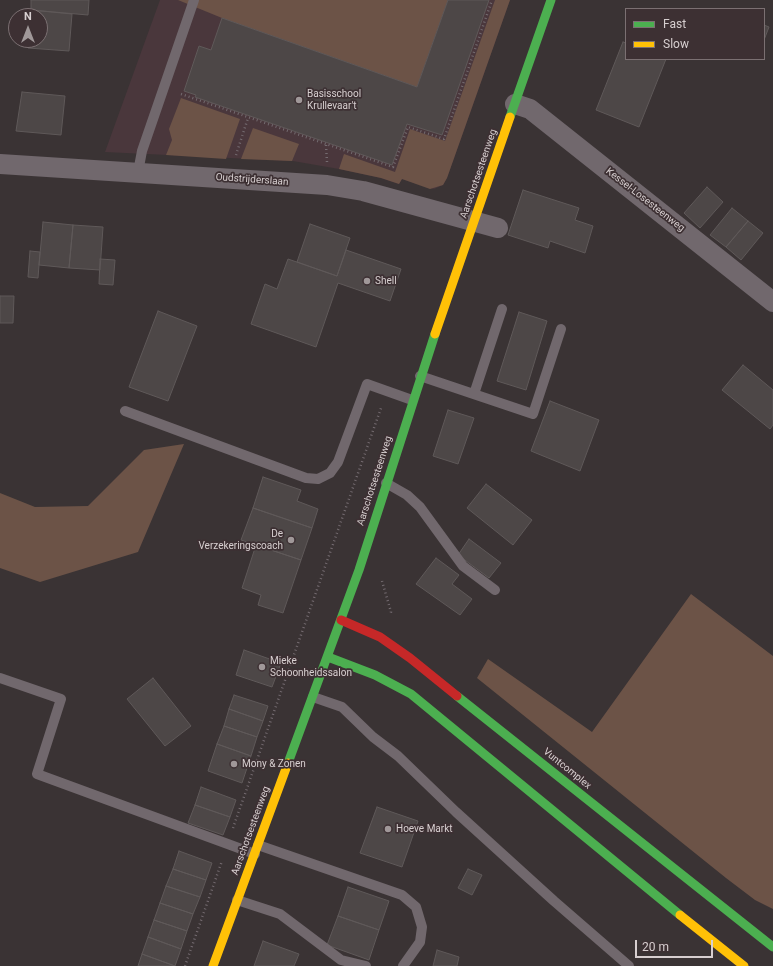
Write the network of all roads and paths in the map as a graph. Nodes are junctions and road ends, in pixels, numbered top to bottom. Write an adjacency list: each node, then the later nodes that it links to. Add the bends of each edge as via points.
1 (194, 0): 4 (lane)
2 (492, 0): 7 (path, via 444,139 408,127 394,167)
3 (551, 0): 5 (main road, Aarschotsesteenweg)
4 (164, 88): 6 (path); 10 (lane, via 142,151)
5 (515, 104): 12 (main road, Aarschotsesteenweg); 14 (street, Kessel-Losesteenweg, via 530,109)
6 (248, 118): 7 (path); 11 (path)
7 (326, 145): 9 (path)
8 (0, 164): 10 (street, Oudstrijderslaan)
9 (327, 167)
10 (138, 172): 11 (street, Oudstrijderslaan)
11 (228, 178): 12 (street, Oudstrijderslaan, via 344,187)
12 (475, 222): 13 (street, Oudstrijderslaan); 17 (main road, Aarschotsesteenweg)
13 (498, 228)
14 (773, 302)
15 (502, 309): 19 (lane)
16 (561, 329): 19 (lane, via 533,414)
17 (420, 376): 19 (lane); 20 (main road, Aarschotsesteenweg)
18 (387, 391): 20 (lane); 21 (lane, via 367,384 338,462 330,473 318,479 306,478); 30 (path)
19 (474, 394)
20 (412, 400): 22 (main road, Aarschotsesteenweg)
21 (125, 411)
22 (386, 483): 24 (lane, via 408,495 420,507 462,566); 26 (main road, Aarschotsesteenweg)
23 (382, 578): 25 (path)
24 (495, 590)
25 (391, 612)
26 (341, 620): 27 (main road, Aarschotsesteenweg); 33 (main road, Vuntcomplex, via 380,637 410,658)
27 (328, 657): 29 (main road, Aarschotsesteenweg); 39 (main road, via 375,675 411,694)
28 (0, 678): 30 (lane, via 61,699 37,774)
29 (313, 697): 31 (main road, Aarschotsesteenweg); 38 (lane, via 342,707)
30 (228, 844): 31 (lane); 34 (path)
31 (256, 850): 32 (main road, Aarschotsesteenweg); 37 (lane, via 402,895 416,907 422,927 420,942)
32 (237, 900): 35 (main road, Aarschotsesteenweg); 36 (lane, via 280,914 341,960)
33 (773, 947)
34 (185, 966)
35 (213, 966)
36 (366, 966)
37 (403, 966)
38 (628, 966)
39 (744, 966)

